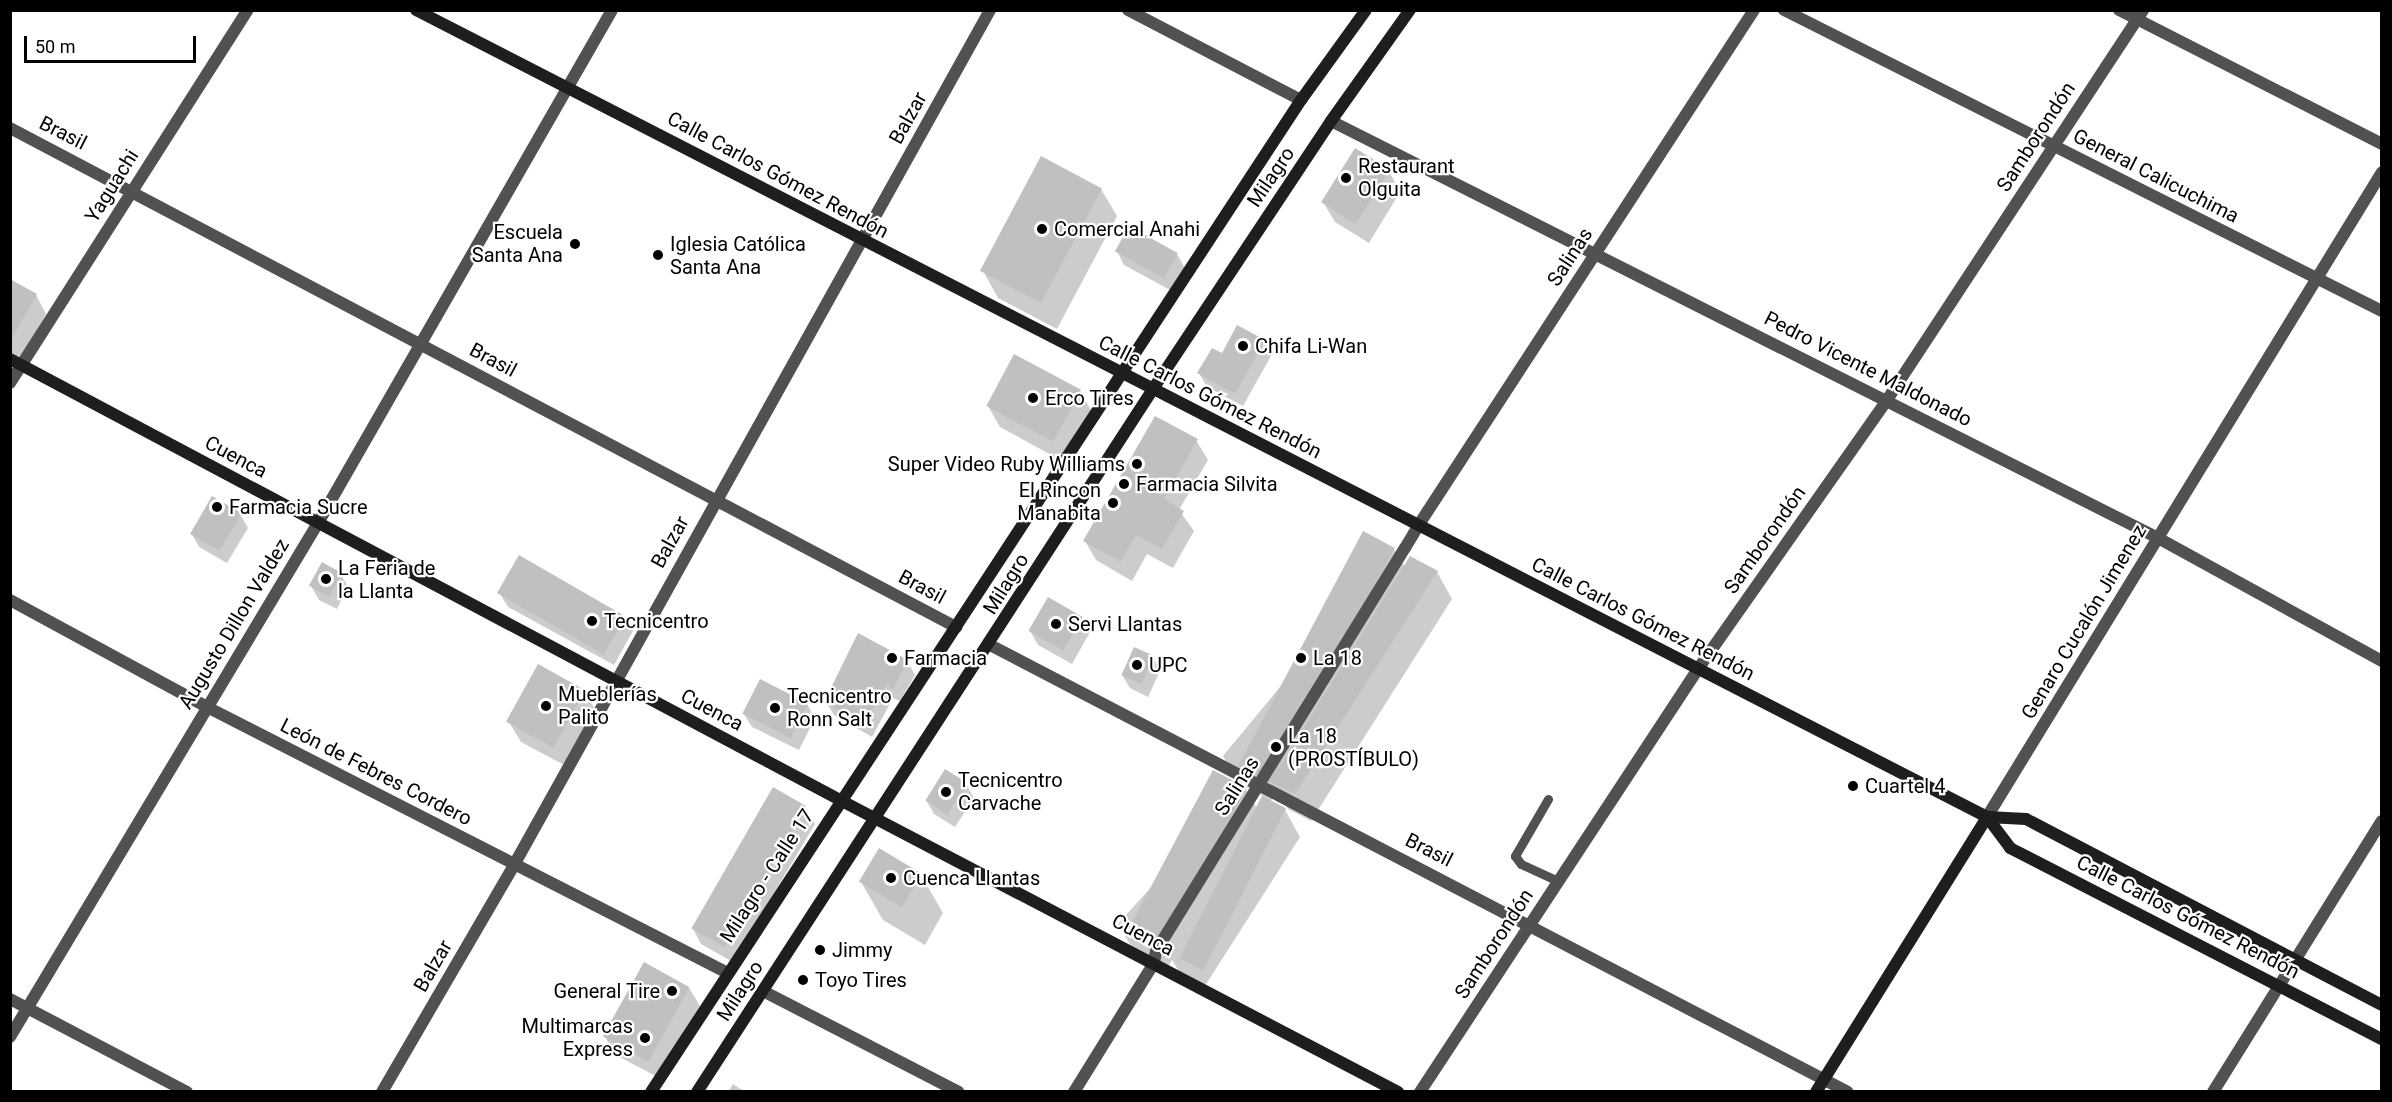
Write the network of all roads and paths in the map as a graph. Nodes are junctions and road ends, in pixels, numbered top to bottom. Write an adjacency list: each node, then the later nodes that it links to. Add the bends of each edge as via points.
1 (248, 10): 19 (street, Yaguachi)
2 (416, 10): 12 (main road, Calle Carlos Gómez Rendón)
3 (612, 10): 12 (street, Augusto Dillon Valdez)
4 (990, 10): 20 (street, Balzar)
5 (1128, 10): 13 (street)
6 (1366, 10): 13 (main road, Milagro)
7 (1410, 10): 14 (main road, Milagro)
8 (1754, 10): 21 (street, Salinas)
9 (1784, 10): 17 (street, General Calicuchima)
10 (2119, 10): 11 (street)
11 (2140, 15): 16 (street); 17 (street, Samborondón)
12 (570, 88): 20 (main road, Calle Carlos Gómez Rendón); 24 (street, Augusto Dillon Valdez)
13 (1301, 100): 26 (main road, Milagro)
14 (1332, 121): 21 (street, Pedro Vicente Maldonado); 28 (main road, Milagro)
15 (10, 128): 19 (street, Brasil)
16 (2382, 144)
17 (2053, 146): 22 (street, General Calicuchima); 29 (street, Samborondón)
18 (2382, 172): 22 (street, Genaro Cucalón Jimenez)
19 (131, 190): 24 (street, Brasil); 25 (street, Yaguachi)
20 (861, 241): 26 (main road, Calle Carlos Gómez Rendón); 30 (street, Balzar)
21 (1596, 253): 29 (street, Pedro Vicente Maldonado); 32 (street, Salinas)
22 (2315, 278): 23 (street, General Calicuchima); 33 (street, Genaro Cucalón Jimenez)
23 (2382, 311)
24 (419, 343): 30 (street, Brasil); 31 (street, Augusto Dillon Valdez)
25 (16, 362): 27 (street, Yaguachi); 31 (main road, Cuenca)
26 (1122, 374): 28 (main road, Calle Carlos Gómez Rendón); 35 (main road, Milagro)
27 (10, 383)
28 (1153, 389): 32 (main road, Calle Carlos Gómez Rendón); 36 (main road, Milagro)
29 (1887, 400): 33 (street, Pedro Vicente Maldonado); 38 (street, Samborondón)
30 (716, 500): 35 (street, Brasil); 39 (street, Balzar)
31 (318, 523): 39 (main road, Cuenca); 40 (street, Augusto Dillon Valdez)
32 (1418, 525): 38 (main road, Calle Carlos Gómez Rendón); 41 (street, Salinas)
33 (2158, 538): 37 (street, Pedro Vicente Maldonado); 44 (street, Genaro Cucalón Jimenez)
34 (10, 600): 40 (street, León de Febres Cordero)
35 (956, 627): 43 (main road, Milagro)
36 (990, 645): 41 (street, Brasil); 45 (main road, Milagro)
37 (2382, 661)
38 (1698, 669): 44 (main road, Calle Carlos Gómez Rendón); 48 (street, Samborondón)
39 (615, 680): 43 (main road, Cuenca); 47 (street, Balzar)
40 (207, 707): 47 (street, León de Febres Cordero); 57 (street, Augusto Dillon Valdez)
41 (1261, 784): 49 (street, Brasil); 50 (street, Salinas)
42 (1548, 799): 48 (lane, via 1515,856 1521,864)
43 (840, 800): 45 (main road, Cuenca); 52 (main road, Milagro - Calle 17)
44 (1987, 817): 51 (main road, Calle Carlos Gómez Rendón, via 2026,819); 53 (main road, Calle Carlos Gómez Rendón, via 2010,848); 60 (main road, Genaro Cucalón Jimenez)
45 (876, 818): 50 (main road, Cuenca); 54 (main road, Milagro)
46 (2382, 821): 51 (street)
47 (514, 865): 52 (street, León de Febres Cordero); 62 (street, Balzar)
48 (1558, 881): 49 (street, Samborondón)
49 (1530, 924): 60 (street, Brasil); 68 (street, Samborondón)
50 (1155, 957): 66 (street, Salinas); 67 (main road, Cuenca)
51 (2296, 961): 53 (street); 56 (main road, Calle Carlos Gómez Rendón)
52 (728, 973): 63 (main road, Milagro)
53 (2280, 986): 59 (main road, Calle Carlos Gómez Rendón); 71 (street)
54 (763, 991): 64 (main road, Milagro); 65 (street)
55 (10, 999): 57 (street)
56 (2382, 1005)
57 (28, 1008): 58 (street, Augusto Dillon Valdez); 61 (street)
58 (10, 1037)
59 (2382, 1039)
60 (1824, 1079): 69 (main road, Genaro Cucalón Jimenez); 70 (street, Brasil)
61 (187, 1092)
62 (382, 1092)
63 (651, 1092)
64 (697, 1092)
65 (959, 1092)
66 (1074, 1092)
67 (1398, 1092)
68 (1420, 1092)
69 (1816, 1092)
70 (1848, 1092)
71 (2213, 1092)

